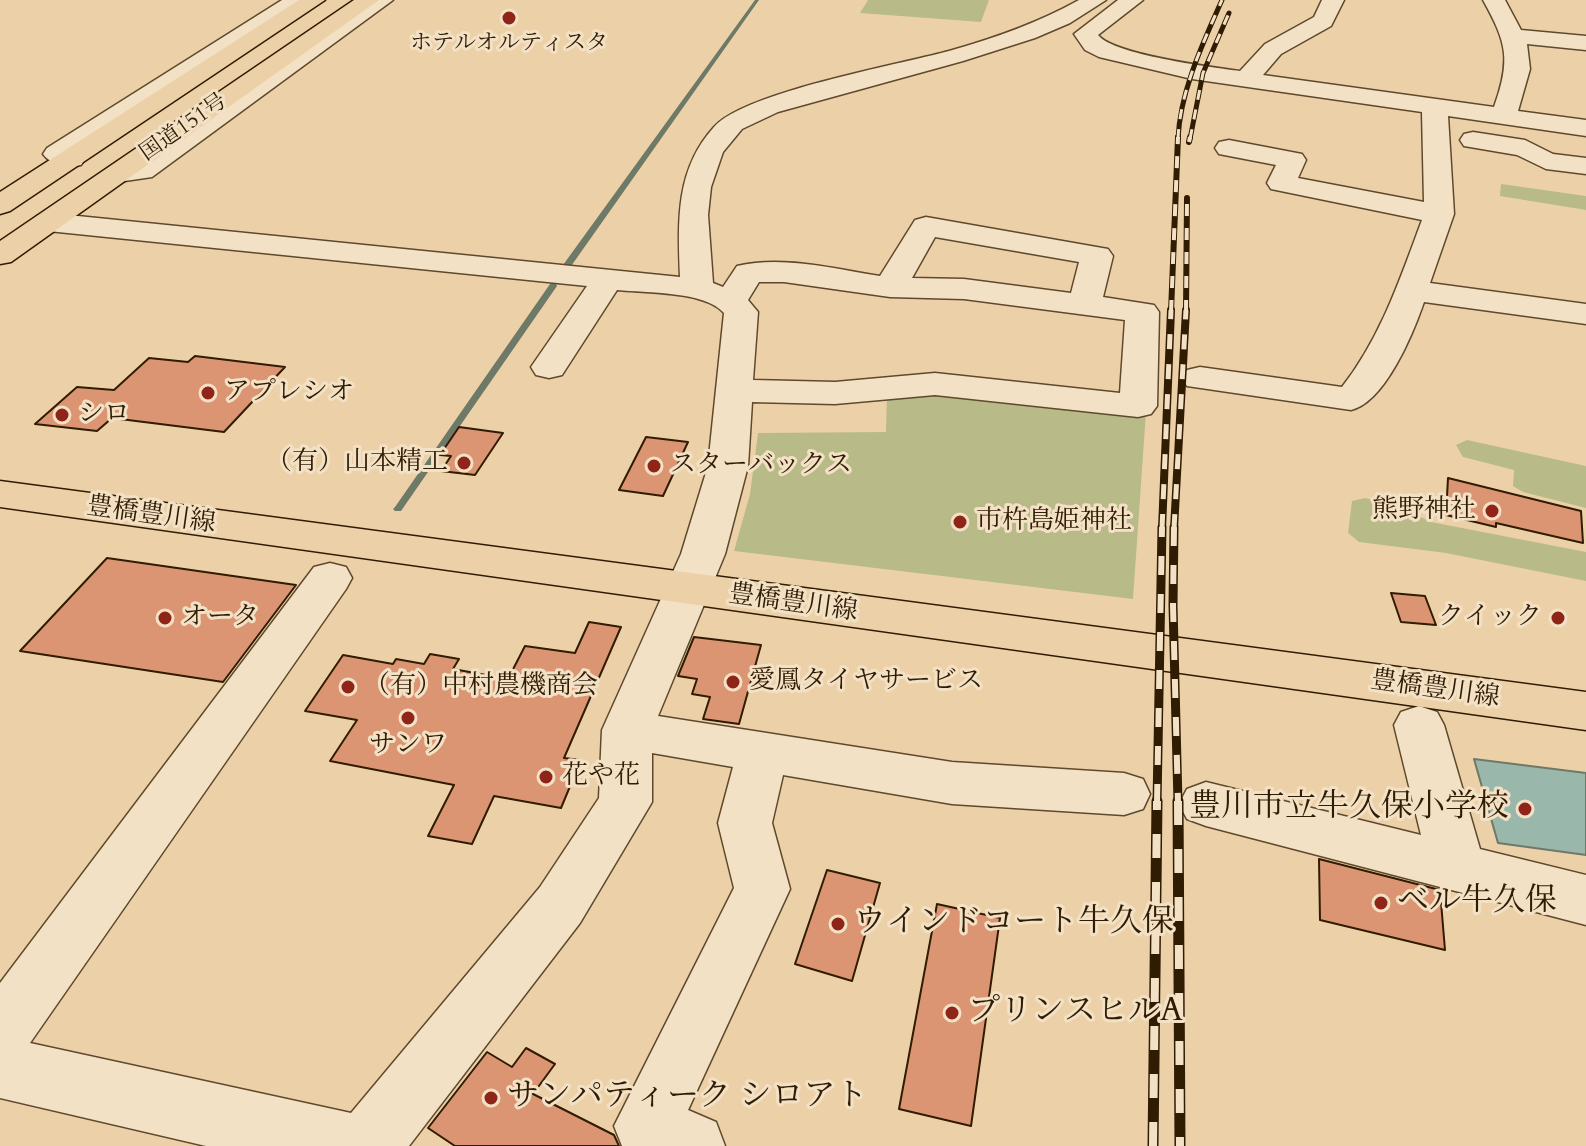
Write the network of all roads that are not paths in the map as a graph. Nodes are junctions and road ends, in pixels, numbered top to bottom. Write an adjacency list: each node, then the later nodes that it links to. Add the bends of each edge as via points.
1 (297, 0): 17 (street, via 57,154)
2 (314, 0): 17 (main road, 国道151号)
3 (368, 0): 21 (main road, 国道151号)
4 (382, 0): 21 (street, via 142,171)
5 (1119, 0): 9 (street)
6 (1132, 0): 12 (street, via 1085,34 1093,45 1156,65)
7 (1333, 0): 12 (street, via 1323,21 1273,49)
8 (1494, 0): 10 (street)
9 (1088, 5): 28 (street, via 991,46 833,87 734,122 711,150 695,191)
10 (1515, 36): 11 (street); 13 (street, via 1521,67)
11 (1586, 43)
12 (1246, 79): 14 (street)
13 (1503, 117): 14 (street); 15 (street)
14 (1436, 120): 20 (street, via 1525,148 1546,161); 23 (street)
15 (1586, 128)
16 (1229, 148): 18 (street)
17 (71, 159): 22 (main road, 国道151号)
18 (1292, 160): 19 (street); 23 (street, via 1281,183 1352,182)
19 (1323, 164)
20 (1586, 166)
21 (118, 174): 24 (main road, 国道151号)
22 (0, 205)
23 (1439, 214): 29 (street)
24 (48, 222): 25 (main road, 国道151号); 26 (street)
25 (0, 255)
26 (608, 279): 28 (street); 33 (street)
27 (890, 287): 30 (street, via 784,272 748,273); 31 (street, via 964,289); 31 (street, via 926,226 1097,256)
28 (697, 288): 30 (street)
29 (1413, 291): 32 (street); 34 (street, via 1379,363 1351,399)
30 (731, 301): 35 (street, via 741,312)
31 (1084, 305): 35 (street, via 1142,312 1138,406 935,384 835,393)
32 (1586, 314)
33 (549, 367)
34 (1200, 378)
35 (735, 391): 38 (street, via 728,466)
36 (0, 494): 38 (main road, 豊橋豊川線)
37 (330, 578): 47 (street)
38 (688, 590): 39 (main road, 豊橋豊川線); 41 (street)
39 (1586, 711)
40 (1419, 725): 45 (street)
41 (627, 730): 42 (street); 50 (street, via 625,802 560,905)
42 (763, 752): 43 (street, via 952,783); 51 (street, via 745,823 762,889 647,1126)
43 (1124, 794)
44 (1206, 804): 45 (street)
45 (1457, 868): 46 (street)
46 (1586, 900)
47 (0, 1033)
48 (0, 1067): 49 (street)
49 (349, 1146)
50 (367, 1146)
51 (692, 1146)

